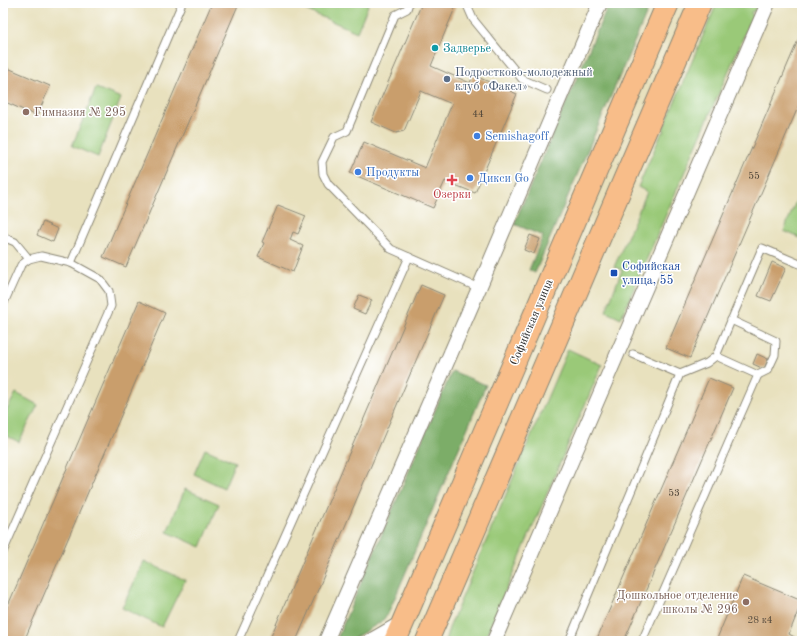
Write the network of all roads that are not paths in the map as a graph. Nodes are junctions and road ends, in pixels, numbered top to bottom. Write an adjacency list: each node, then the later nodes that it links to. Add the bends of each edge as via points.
1 (182, 3): 12 (lane)
2 (409, 3): 10 (lane, via 407,9 395,15 347,132 334,137 325,154 322,168 328,184 386,244)
3 (466, 3): 8 (lane, via 473,19 522,79)
4 (600, 3): 14 (street)
5 (668, 3): 21 (main road, Софийская улица)
6 (700, 3): 22 (main road)
7 (768, 3): 29 (street)
8 (547, 90)
9 (3, 237): 11 (lane, via 14,242)
10 (409, 257): 14 (lane); 26 (lane)
11 (29, 259): 12 (lane, via 41,256); 15 (lane, via 21,265)
12 (71, 263): 23 (lane, via 100,279 109,291 111,306)
13 (802, 265): 16 (lane, via 762,248)
14 (479, 288): 27 (street)
15 (3, 305)
16 (731, 320): 18 (lane); 20 (lane, via 776,341 776,355 768,370)
17 (633, 354): 19 (lane)
18 (716, 356): 19 (lane, via 707,363); 20 (lane)
19 (680, 374): 30 (lane)
20 (758, 375): 31 (lane)
21 (466, 474): 22 (main road); 24 (main road, Софийская улица)
22 (493, 486): 25 (main road)
23 (3, 552)
24 (399, 632): 28 (street)
25 (427, 640)
26 (238, 641)
27 (326, 641)
28 (370, 641)
29 (494, 641)
30 (569, 641)
31 (642, 641)

